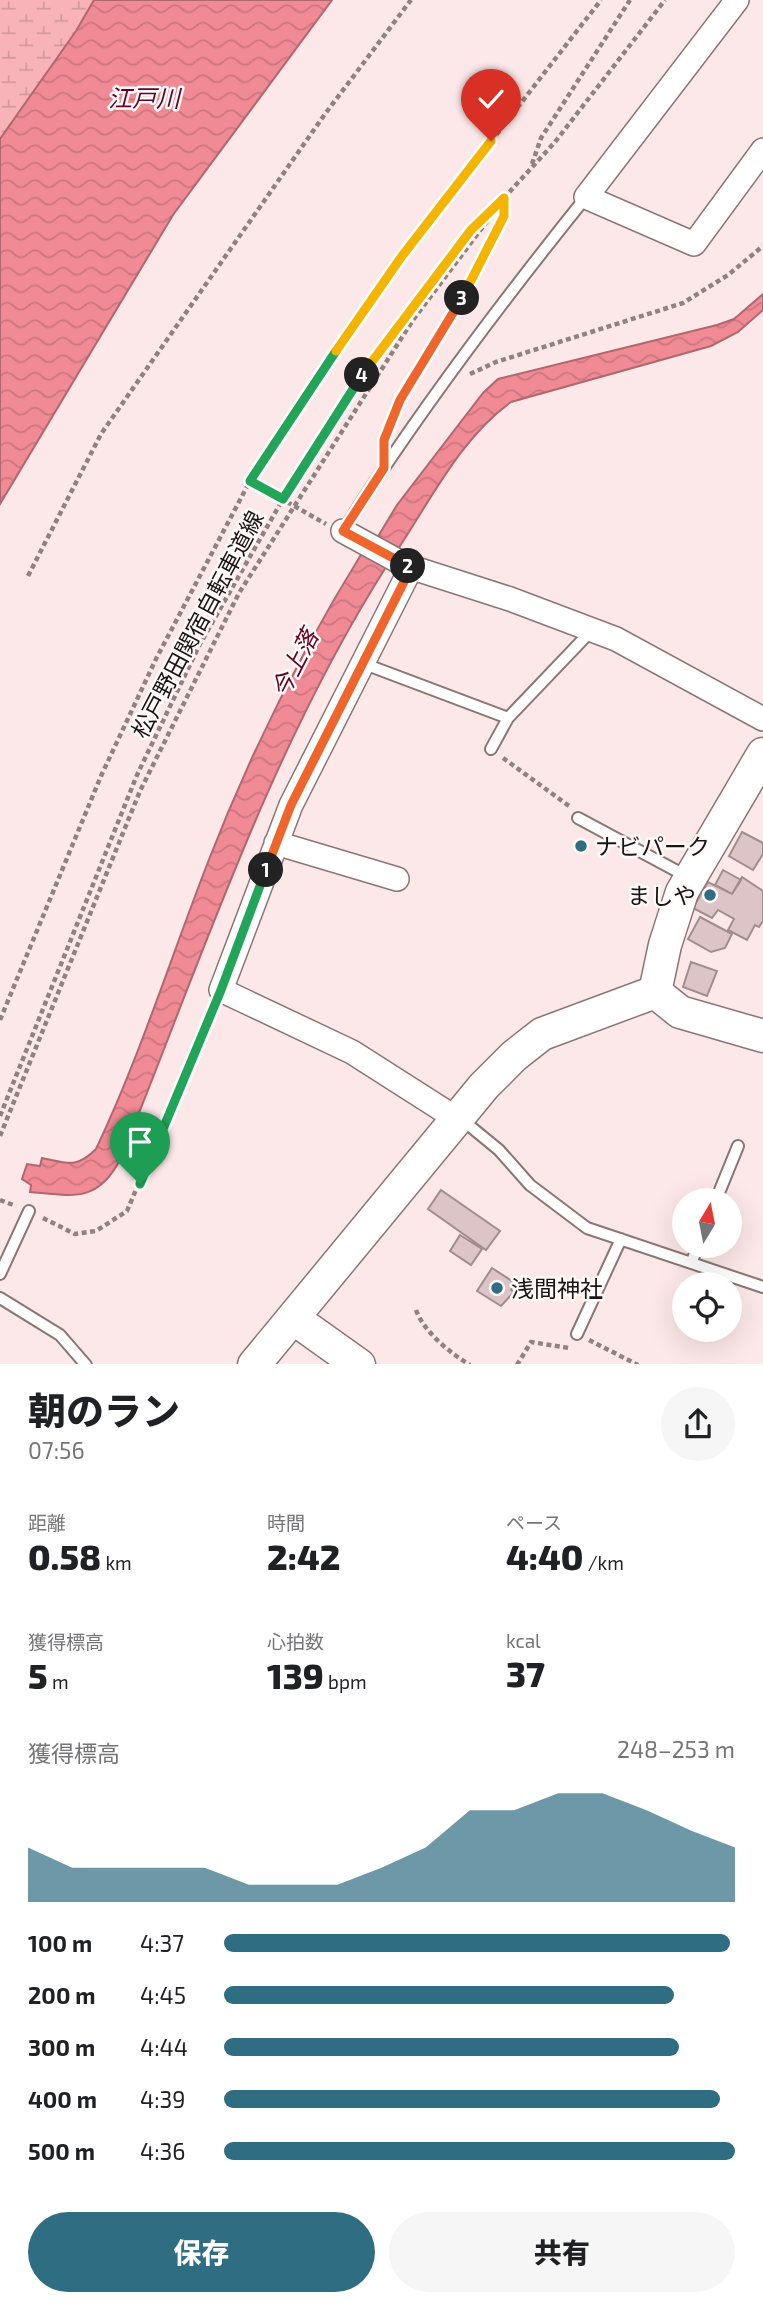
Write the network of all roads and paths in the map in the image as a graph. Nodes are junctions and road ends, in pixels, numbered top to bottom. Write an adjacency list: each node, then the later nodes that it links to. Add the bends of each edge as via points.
1 (411, 0): 19 (path, via 325,114 101,435)
2 (601, 0): 13 (path, via 402,256)
3 (630, 0): 7 (path, via 541,138)
4 (665, 0): 7 (path, 松戸野田関宿自転車道線, via 555,142)
5 (737, 0): 8 (street)
6 (763, 150): 8 (street, via 694,244)
7 (531, 166): 9 (path, 松戸野田関宿自転車道線)
8 (586, 197): 11 (lane, via 510,291)
9 (504, 198): 12 (path, via 504,216 496,234 400,400 384,440); 14 (path, 松戸野田関宿自転車道線, via 480,219 424,289); 15 (path, via 413,320)
10 (763, 246): 11 (path, via 683,303 496,362)
11 (441, 389): 12 (lane)
12 (384, 468): 17 (lane)
13 (250, 481): 14 (path); 32 (path, via 112,753)
14 (283, 499): 15 (path); 34 (path, 松戸野田関宿自転車道線, via 200,644 137,775)
15 (293, 505): 16 (path); 36 (path, via 239,593 139,791)
16 (319, 522)
17 (352, 536): 18 (street)
18 (409, 567): 20 (street); 21 (street)
19 (28, 576)
20 (592, 630): 22 (lane); 23 (street, via 647,654)
21 (362, 663): 22 (lane); 27 (street)
22 (508, 718): 24 (lane)
23 (763, 719)
24 (491, 749): 26 (path, via 579,813)
25 (763, 754): 28 (street)
26 (578, 818): 28 (lane)
27 (276, 843): 29 (street); 30 (street)
28 (690, 878): 31 (street, via 675,910)
29 (397, 879)
30 (221, 990): 35 (street, via 352,1052); 39 (path, via 127,1211 96,1231 75,1234)
31 (655, 992): 33 (street, via 681,1012); 35 (street, via 542,1034 514,1056)
32 (0, 1020)
33 (763, 1036)
34 (0, 1116)
35 (458, 1118): 40 (lane, via 574,1221); 47 (street)
36 (0, 1136)
37 (738, 1146): 38 (lane)
38 (721, 1188)
39 (29, 1211): 43 (lane)
40 (621, 1239): 42 (lane); 48 (lane)
41 (693, 1258): 42 (lane)
42 (692, 1261): 44 (lane)
43 (0, 1274)
44 (763, 1287)
45 (0, 1298): 49 (lane, via 60,1335)
46 (416, 1310): 52 (path, via 420,1320 457,1357)
47 (293, 1318): 50 (street); 51 (street)
48 (577, 1334): 53 (path, via 569,1348 531,1342); 54 (path)
49 (86, 1364)
50 (254, 1364)
51 (359, 1364)
52 (470, 1364)
53 (517, 1364)
54 (638, 1364)

